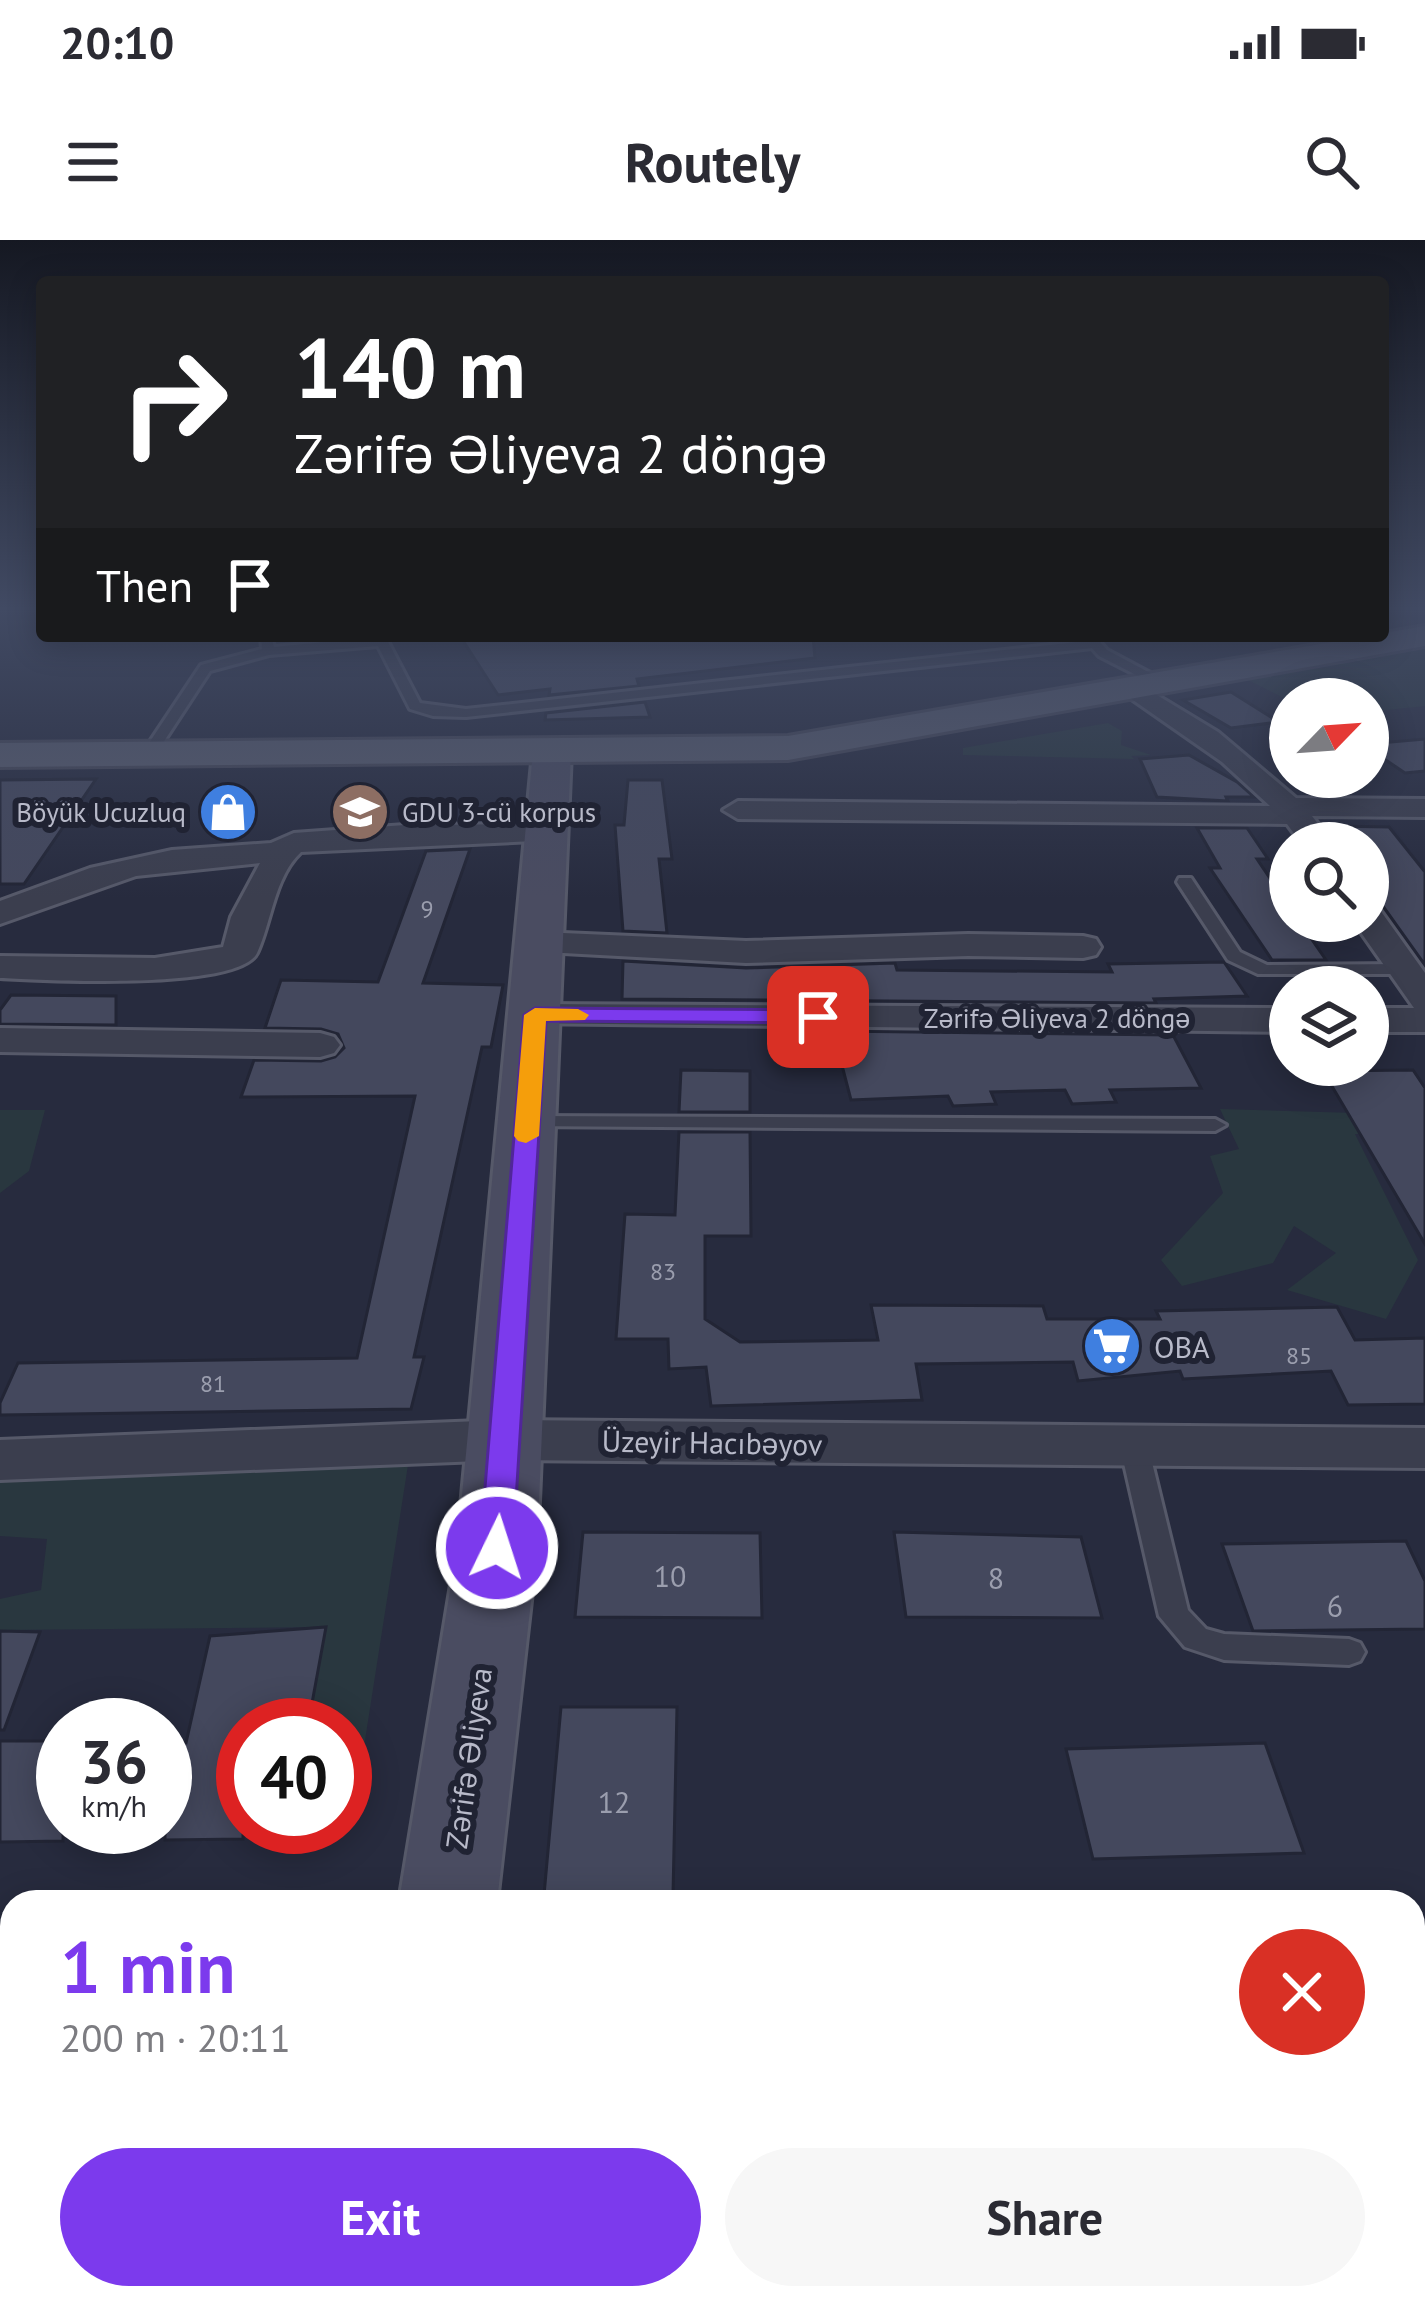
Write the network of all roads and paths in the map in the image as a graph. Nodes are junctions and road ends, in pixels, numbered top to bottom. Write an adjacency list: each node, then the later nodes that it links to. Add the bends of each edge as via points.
1 (181, 705): 7 (lane)
2 (414, 705): 3 (lane, via 450,713)
3 (524, 705)
4 (1035, 705): 6 (main road, via 788,748)
5 (1171, 705): 11 (street)
6 (552, 752): 7 (main road); 13 (street, Zərifə Əliyeva)
7 (148, 754): 8 (main road)
8 (0, 755)
9 (1410, 808): 11 (street); 14 (street)
10 (738, 810): 11 (street)
11 (1294, 811): 12 (street)
12 (1302, 822)
13 (544, 833): 15 (street, via 308,840); 19 (street, Zərifə Əliyeva)
14 (1425, 840)
15 (281, 853): 17 (street, via 108,871); 21 (street, via 239,953 224,960 172,968)
16 (1185, 882): 22 (lane, via 1234,956 1264,970)
17 (0, 914)
18 (1385, 942): 22 (street)
19 (540, 943): 20 (street, via 746,952); 24 (street, Zərifə Əliyeva)
20 (1083, 947)
21 (0, 967)
22 (1404, 969): 23 (street)
23 (1425, 1000)
24 (535, 1015): 25 (street, Zərifə Əliyeva 2 döngə); 30 (street, Zərifə Əliyeva)
25 (1269, 1019)
26 (1389, 1020): 27 (street)
27 (1425, 1020)
28 (0, 1040): 29 (street)
29 (320, 1045)
30 (527, 1122): 31 (lane); 32 (street, Zərifə Əliyeva)
31 (1215, 1125)
32 (505, 1440): 33 (street, Üzeyir Hacıbəyov); 35 (street, Üzeyir Hacıbəyov); 37 (street, Zərifə Əliyeva)
33 (1134, 1446): 34 (street, Üzeyir Hacıbəyov); 36 (lane, via 1174,1616 1196,1638 1224,1647)
34 (1425, 1448)
35 (0, 1460)
36 (1349, 1652)
37 (450, 1890)

